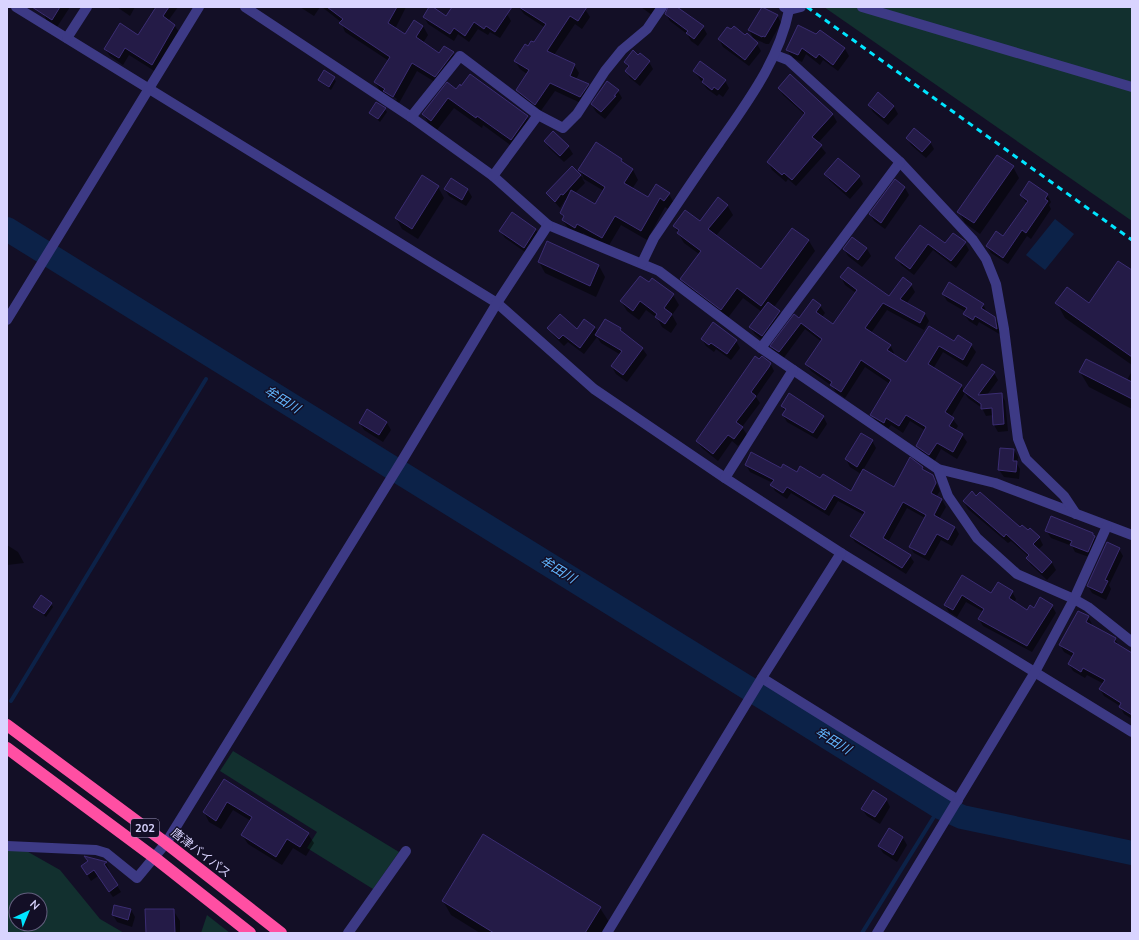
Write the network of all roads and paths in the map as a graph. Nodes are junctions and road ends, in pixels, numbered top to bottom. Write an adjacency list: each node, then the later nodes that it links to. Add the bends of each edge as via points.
1 (16, 7): 9 (street)
2 (87, 7): 9 (street)
3 (199, 7): 12 (street)
4 (662, 7): 13 (street, via 647,29 622,50 577,114 563,128)
5 (801, 7): 8 (street)
6 (862, 7): 11 (street)
7 (249, 8): 14 (street)
8 (786, 8): 10 (street, via 785,30)
9 (67, 38): 12 (street)
10 (776, 55): 15 (street, via 788,60); 18 (street, via 654,238)
11 (1132, 87)
12 (149, 89): 19 (street); 20 (street)
13 (538, 115): 14 (street, via 460,56); 16 (street)
14 (411, 117): 16 (street)
15 (900, 162): 21 (street); 25 (street, via 969,235 986,259 996,284 1018,439 1026,459 1064,496)
16 (493, 176): 17 (street)
17 (548, 225): 18 (street); 19 (street)
18 (642, 263): 21 (street, via 659,271)
19 (497, 303): 24 (street, via 594,389); 37 (street)
20 (7, 320)
21 (761, 348): 22 (street)
22 (793, 370): 23 (street); 24 (street)
23 (938, 469): 25 (street, via 995,483); 29 (street, via 948,496 977,538 1017,574)
24 (725, 478): 28 (street)
25 (1076, 514): 26 (street)
26 (1107, 526): 27 (street); 29 (street)
27 (1132, 535)
28 (841, 552): 31 (street); 32 (street)
29 (1074, 598): 30 (street); 31 (street)
30 (1132, 642)
31 (1035, 672): 34 (street); 36 (street)
32 (761, 679): 36 (street); 44 (street)
33 (7, 725): 37 (highway, 唐津バイパス / 202)
34 (1132, 732)
35 (7, 748): 40 (highway, 202)
36 (957, 802): 45 (street)
37 (166, 843): 40 (street); 42 (highway, 唐津バイパス / 202)
38 (7, 846): 40 (street, via 96,850 106,853 137,878)
39 (406, 851): 43 (street)
40 (155, 858): 41 (highway, 202)
41 (250, 933)
42 (281, 933)
43 (348, 933)
44 (607, 933)
45 (877, 933)

